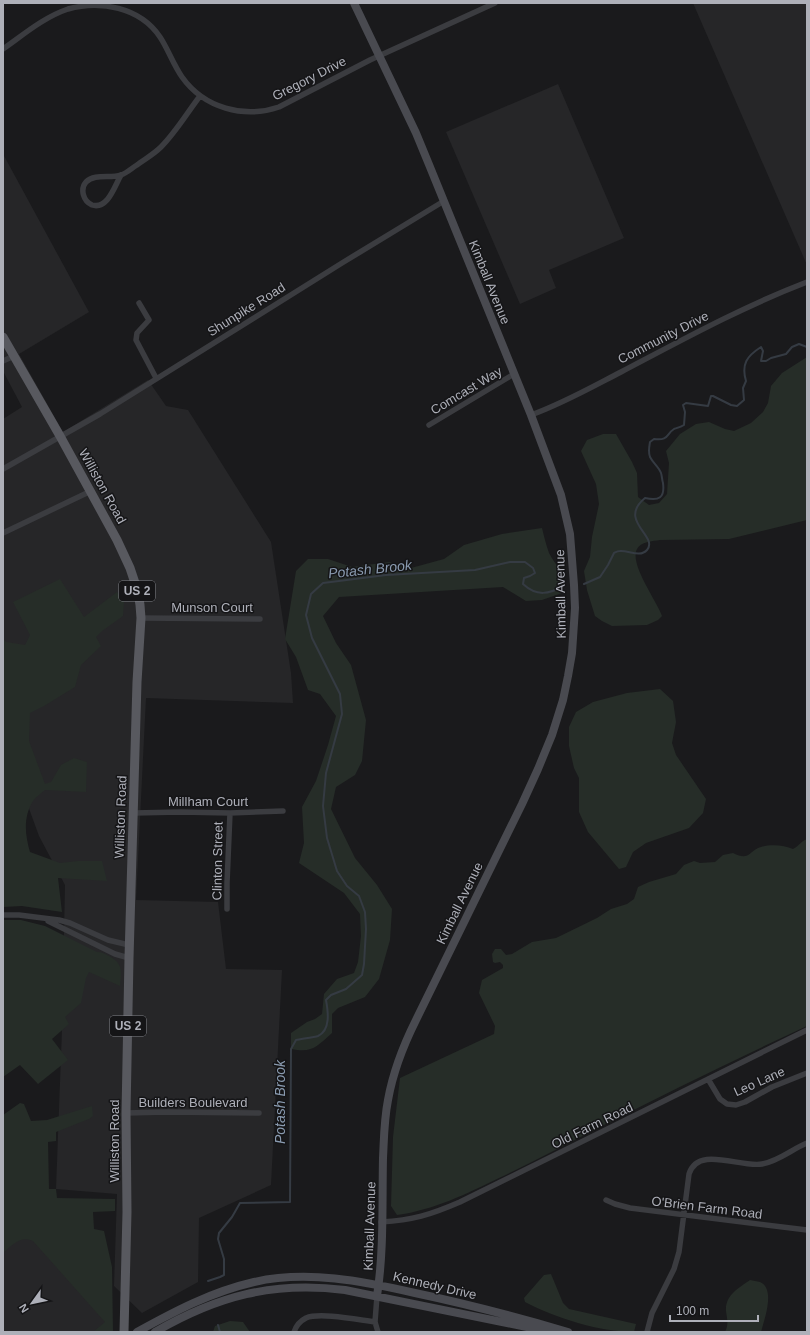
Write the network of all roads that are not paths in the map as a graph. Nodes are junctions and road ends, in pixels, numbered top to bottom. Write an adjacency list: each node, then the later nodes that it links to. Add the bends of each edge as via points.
1 (354, 3): 4 (main road, Kimball Avenue)
2 (495, 3): 4 (street)
3 (3, 49): 5 (street, Gregory Drive, via 67,9 92,4 117,6 132,12 157,32 181,76)
4 (378, 56): 5 (street, Gregory Drive, via 292,101 266,111 234,111); 7 (main road, Kimball Avenue, via 416,133)
5 (200, 96): 6 (street, via 160,148)
6 (121, 175): 6 (street, via 90,179 83,188 85,199 94,205 103,204)
7 (444, 201): 13 (main road, Kimball Avenue); 14 (street, Shunpike Road)
8 (807, 282): 15 (street, Community Drive, via 736,312)
9 (139, 302): 14 (street, via 149,320 137,333 136,340)
10 (3, 337): 11 (main road, Williston Road / US 2)
11 (14, 356): 12 (street); 17 (main road, Williston Road / US 2)
12 (3, 360)
13 (514, 374): 15 (main road, Kimball Avenue); 16 (street, Comcast Way)
14 (156, 378): 17 (street, Shunpike Road)
15 (531, 415): 39 (main road, Kimball Avenue, via 562,496 570,534 574,608 568,676 556,723 538,769 396,1065 386,1112)
16 (429, 425)
17 (60, 436): 18 (street, Shunpike Road); 19 (main road, Williston Road / US 2)
18 (3, 469)
19 (91, 491): 20 (street); 21 (main road, Williston Road / US 2, via 130,568 138,592)
20 (3, 533)
21 (141, 618): 22 (street, Munson Court); 24 (main road, Williston Road / US 2)
22 (260, 619)
23 (283, 811): 25 (street, Millham Court)
24 (134, 813): 25 (street, Millham Court); 29 (main road, Williston Road / US 2)
25 (230, 813): 26 (street, Clinton Street)
26 (227, 909)
27 (3, 915): 28 (street)
28 (44, 919): 29 (street, via 70,923 108,940); 30 (street, via 115,954)
29 (129, 945): 30 (main road, Williston Road / US 2)
30 (129, 958): 34 (main road, Williston Road / US 2)
31 (807, 1030): 33 (street, Old Farm Road)
32 (807, 1073): 33 (street, Leo Lane, via 736,1105 727,1104 720,1099)
33 (708, 1079): 39 (street, Old Farm Road, via 460,1202 415,1219)
34 (126, 1113): 35 (street, Builders Boulevard); 46 (main road, Williston Road / US 2)
35 (259, 1114)
36 (807, 1143): 38 (street, via 760,1164 710,1159 698,1161 692,1166 689,1174)
37 (606, 1200): 38 (street, O'Brien Farm Road, via 630,1208)
38 (684, 1216): 40 (street, O'Brien Farm Road); 53 (street, via 674,1269 658,1299)
39 (381, 1222): 41 (main road, Kimball Avenue)
40 (807, 1230)
41 (379, 1285): 42 (main road, Kimball Avenue); 43 (main road, Kennedy Drive, via 341,1279 296,1277 255,1281 215,1293); 52 (main road, Kennedy Drive, via 500,1312)
42 (377, 1296): 44 (main road, Kennedy Drive, via 327,1288 275,1289 222,1300); 45 (street); 51 (main road, Kennedy Drive)
43 (190, 1304): 44 (main road); 47 (main road, Kennedy Drive)
44 (185, 1316): 48 (main road, Kennedy Drive)
45 (375, 1322): 49 (street, via 311,1317 299,1323); 50 (street)
46 (124, 1332)
47 (137, 1332)
48 (155, 1332)
49 (294, 1332)
50 (378, 1332)
51 (552, 1332)
52 (568, 1332)
53 (647, 1332)

